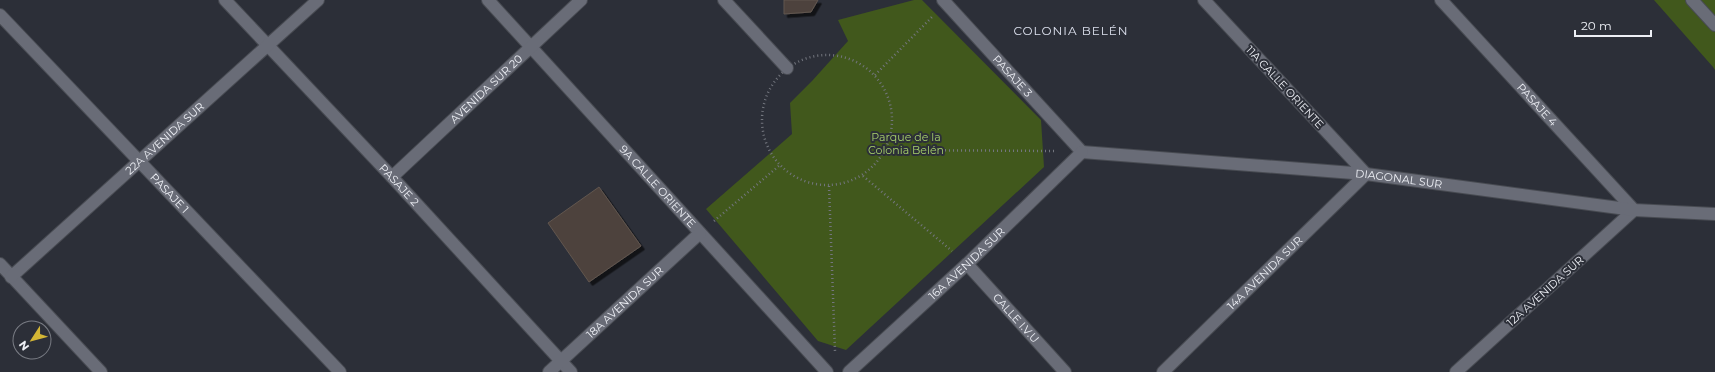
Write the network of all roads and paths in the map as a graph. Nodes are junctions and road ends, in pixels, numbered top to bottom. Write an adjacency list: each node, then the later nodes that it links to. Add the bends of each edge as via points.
1 (225, 0): 12 (street, PASAJE 2)
2 (318, 0): 12 (street, 22A AVENIDA SUR)
3 (488, 0): 13 (street, 9A CALLE ORIENTE)
4 (581, 0): 13 (street, AVENIDA SUR 20)
5 (724, 0): 14 (street)
6 (1204, 0): 20 (street, 11A CALLE ORIENTE)
7 (1441, 0): 24 (street, PASAJE 4)
8 (1692, 0): 11 (street)
9 (946, 1): 15 (path); 17 (street, PASAJE 3)
10 (0, 15): 18 (street, PASAJE 1)
11 (1715, 25)
12 (268, 46): 18 (street, 22A AVENIDA SUR); 22 (street, PASAJE 2)
13 (531, 47): 22 (street, AVENIDA SUR 20); 26 (street, 9A CALLE ORIENTE)
14 (787, 68): 15 (path, via 803,58 822,54 842,56 860,63); 19 (path, via 768,91 762,115 762,133 769,151)
15 (875, 75): 16 (path, via 886,92 892,111 892,131)
16 (886, 150): 17 (path); 21 (path)
17 (1082, 152): 20 (street, DIAGONAL SUR); 28 (street, 16A AVENIDA SUR)
18 (139, 162): 29 (street, 22A AVENIDA SUR); 33 (street, PASAJE 1)
19 (780, 165): 23 (path, via 794,177 811,184); 26 (path)
20 (1366, 174): 24 (street, DIAGONAL SUR); 39 (street, 14A AVENIDA SUR)
21 (863, 176): 23 (path, via 847,183); 28 (path)
22 (392, 177): 31 (street, PASAJE 2)
23 (829, 186): 30 (path)
24 (1634, 210): 25 (street, DIAGONAL SUR); 40 (street, 12A AVENIDA SUR)
25 (1715, 214)
26 (700, 232): 31 (street, 18A AVENIDA SUR); 36 (street, 9A CALLE ORIENTE)
27 (0, 264): 29 (street)
28 (967, 264): 37 (street, 16A AVENIDA SUR); 38 (street, CALLE I.V.U)
29 (12, 277): 32 (street)
30 (836, 356)
31 (561, 361): 34 (street, 18A AVENIDA SUR); 35 (street, PASAJE 2)
32 (100, 372)
33 (340, 372)
34 (549, 372)
35 (571, 372)
36 (827, 372)
37 (849, 372)
38 (1065, 372)
39 (1163, 372)
40 (1456, 372)

